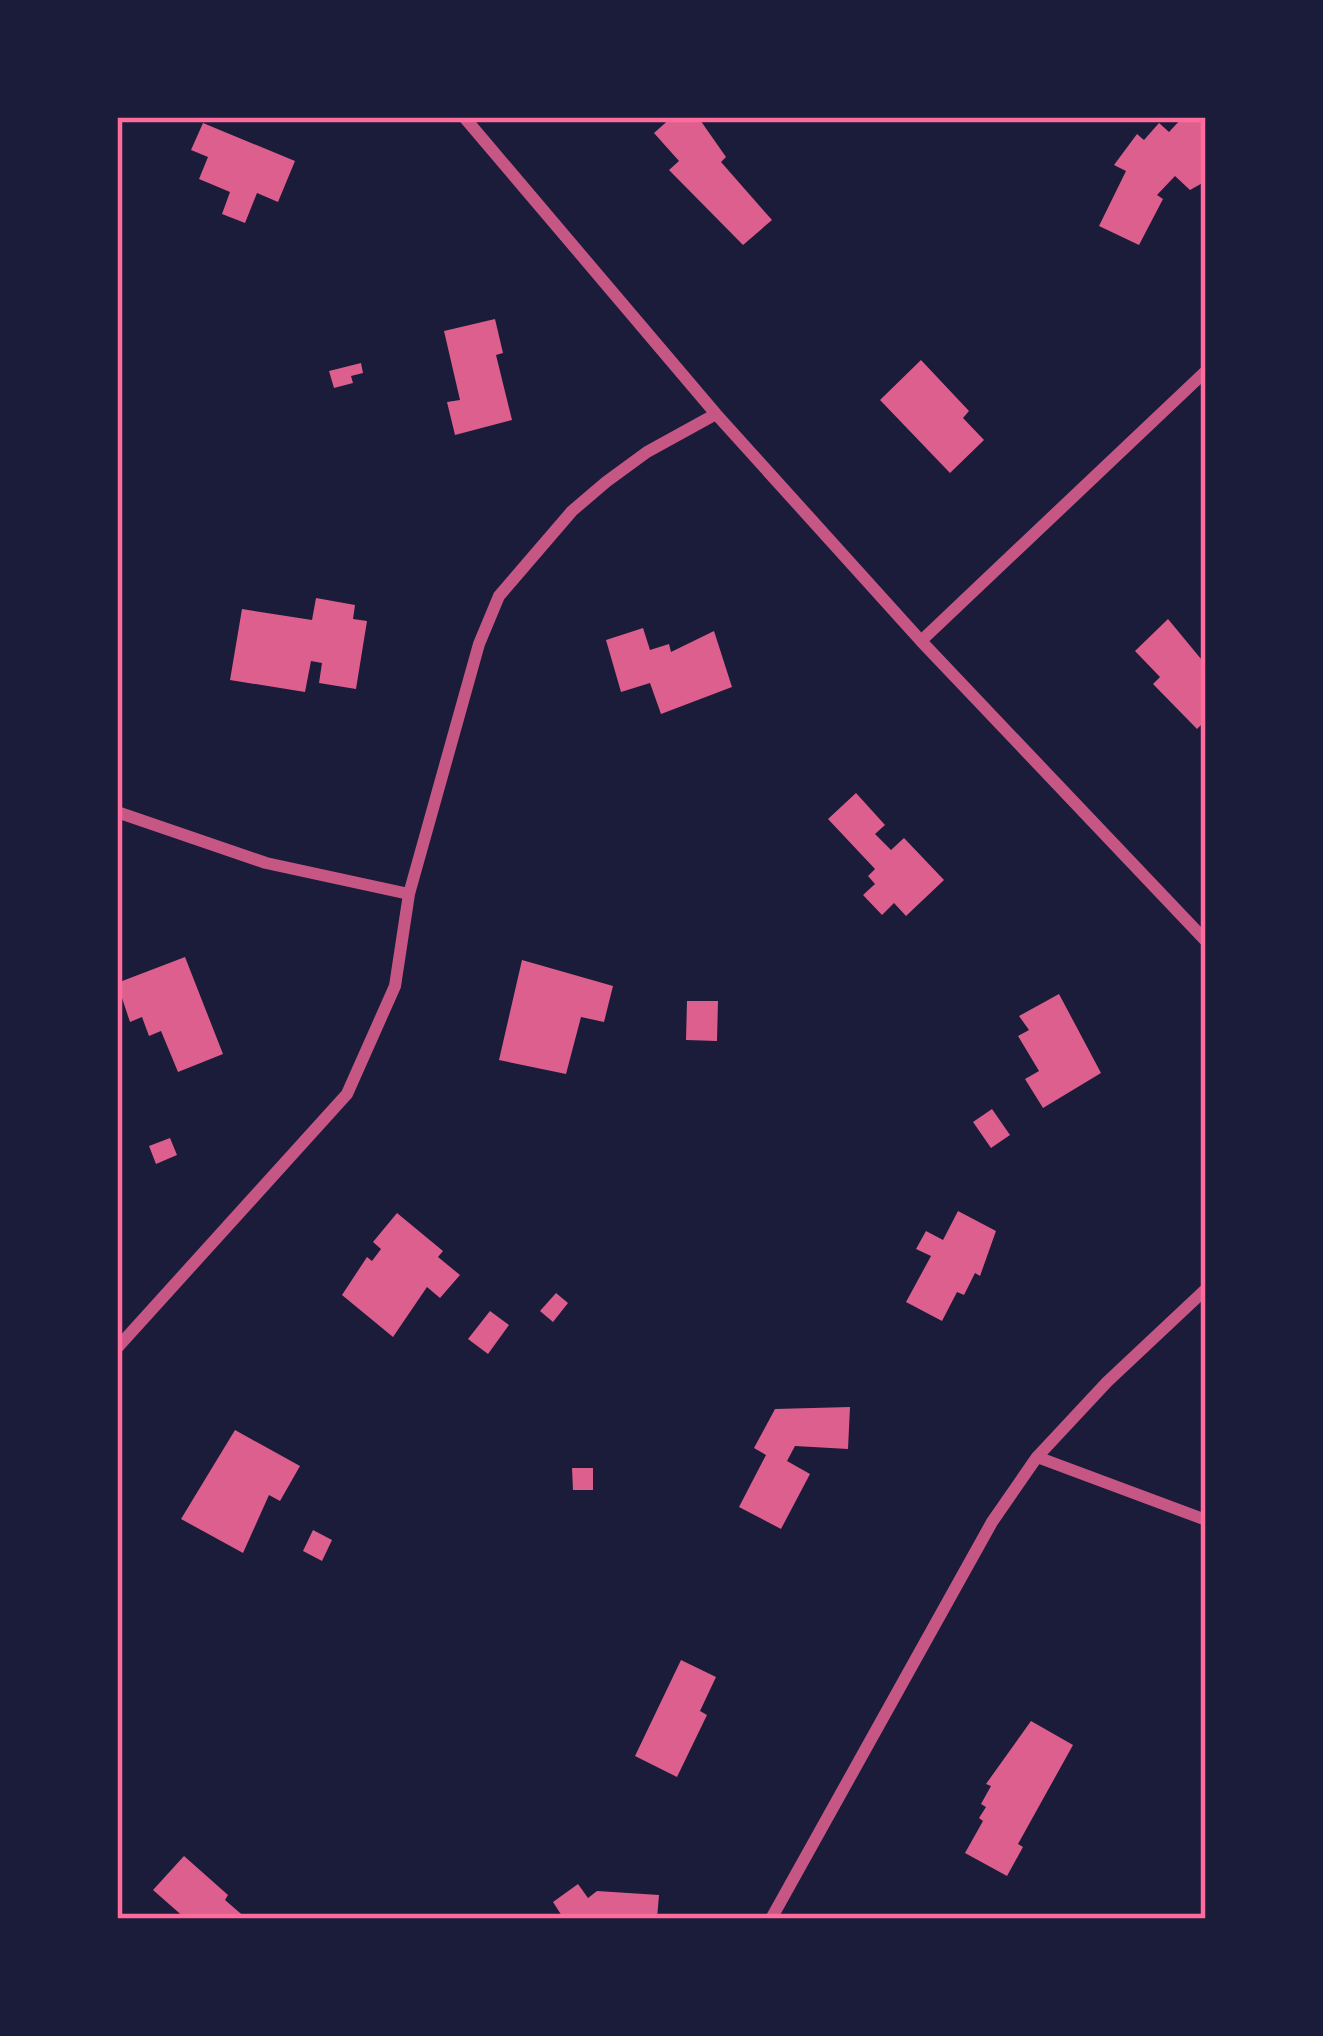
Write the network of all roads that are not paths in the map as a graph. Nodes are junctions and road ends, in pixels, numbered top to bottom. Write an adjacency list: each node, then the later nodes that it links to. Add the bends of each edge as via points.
1 (474, 120): 3 (street)
2 (1206, 371): 4 (street)
3 (716, 414): 4 (street); 6 (street, via 606,482 499,596)
4 (921, 641): 7 (street)
5 (117, 812): 6 (street, via 266,863)
6 (409, 894): 9 (street, via 395,986 346,1094)
7 (1206, 941)
8 (1206, 1289): 10 (street)
9 (117, 1348)
10 (1037, 1457): 11 (street); 12 (street, via 992,1522)
11 (1206, 1520)
12 (771, 1919)

